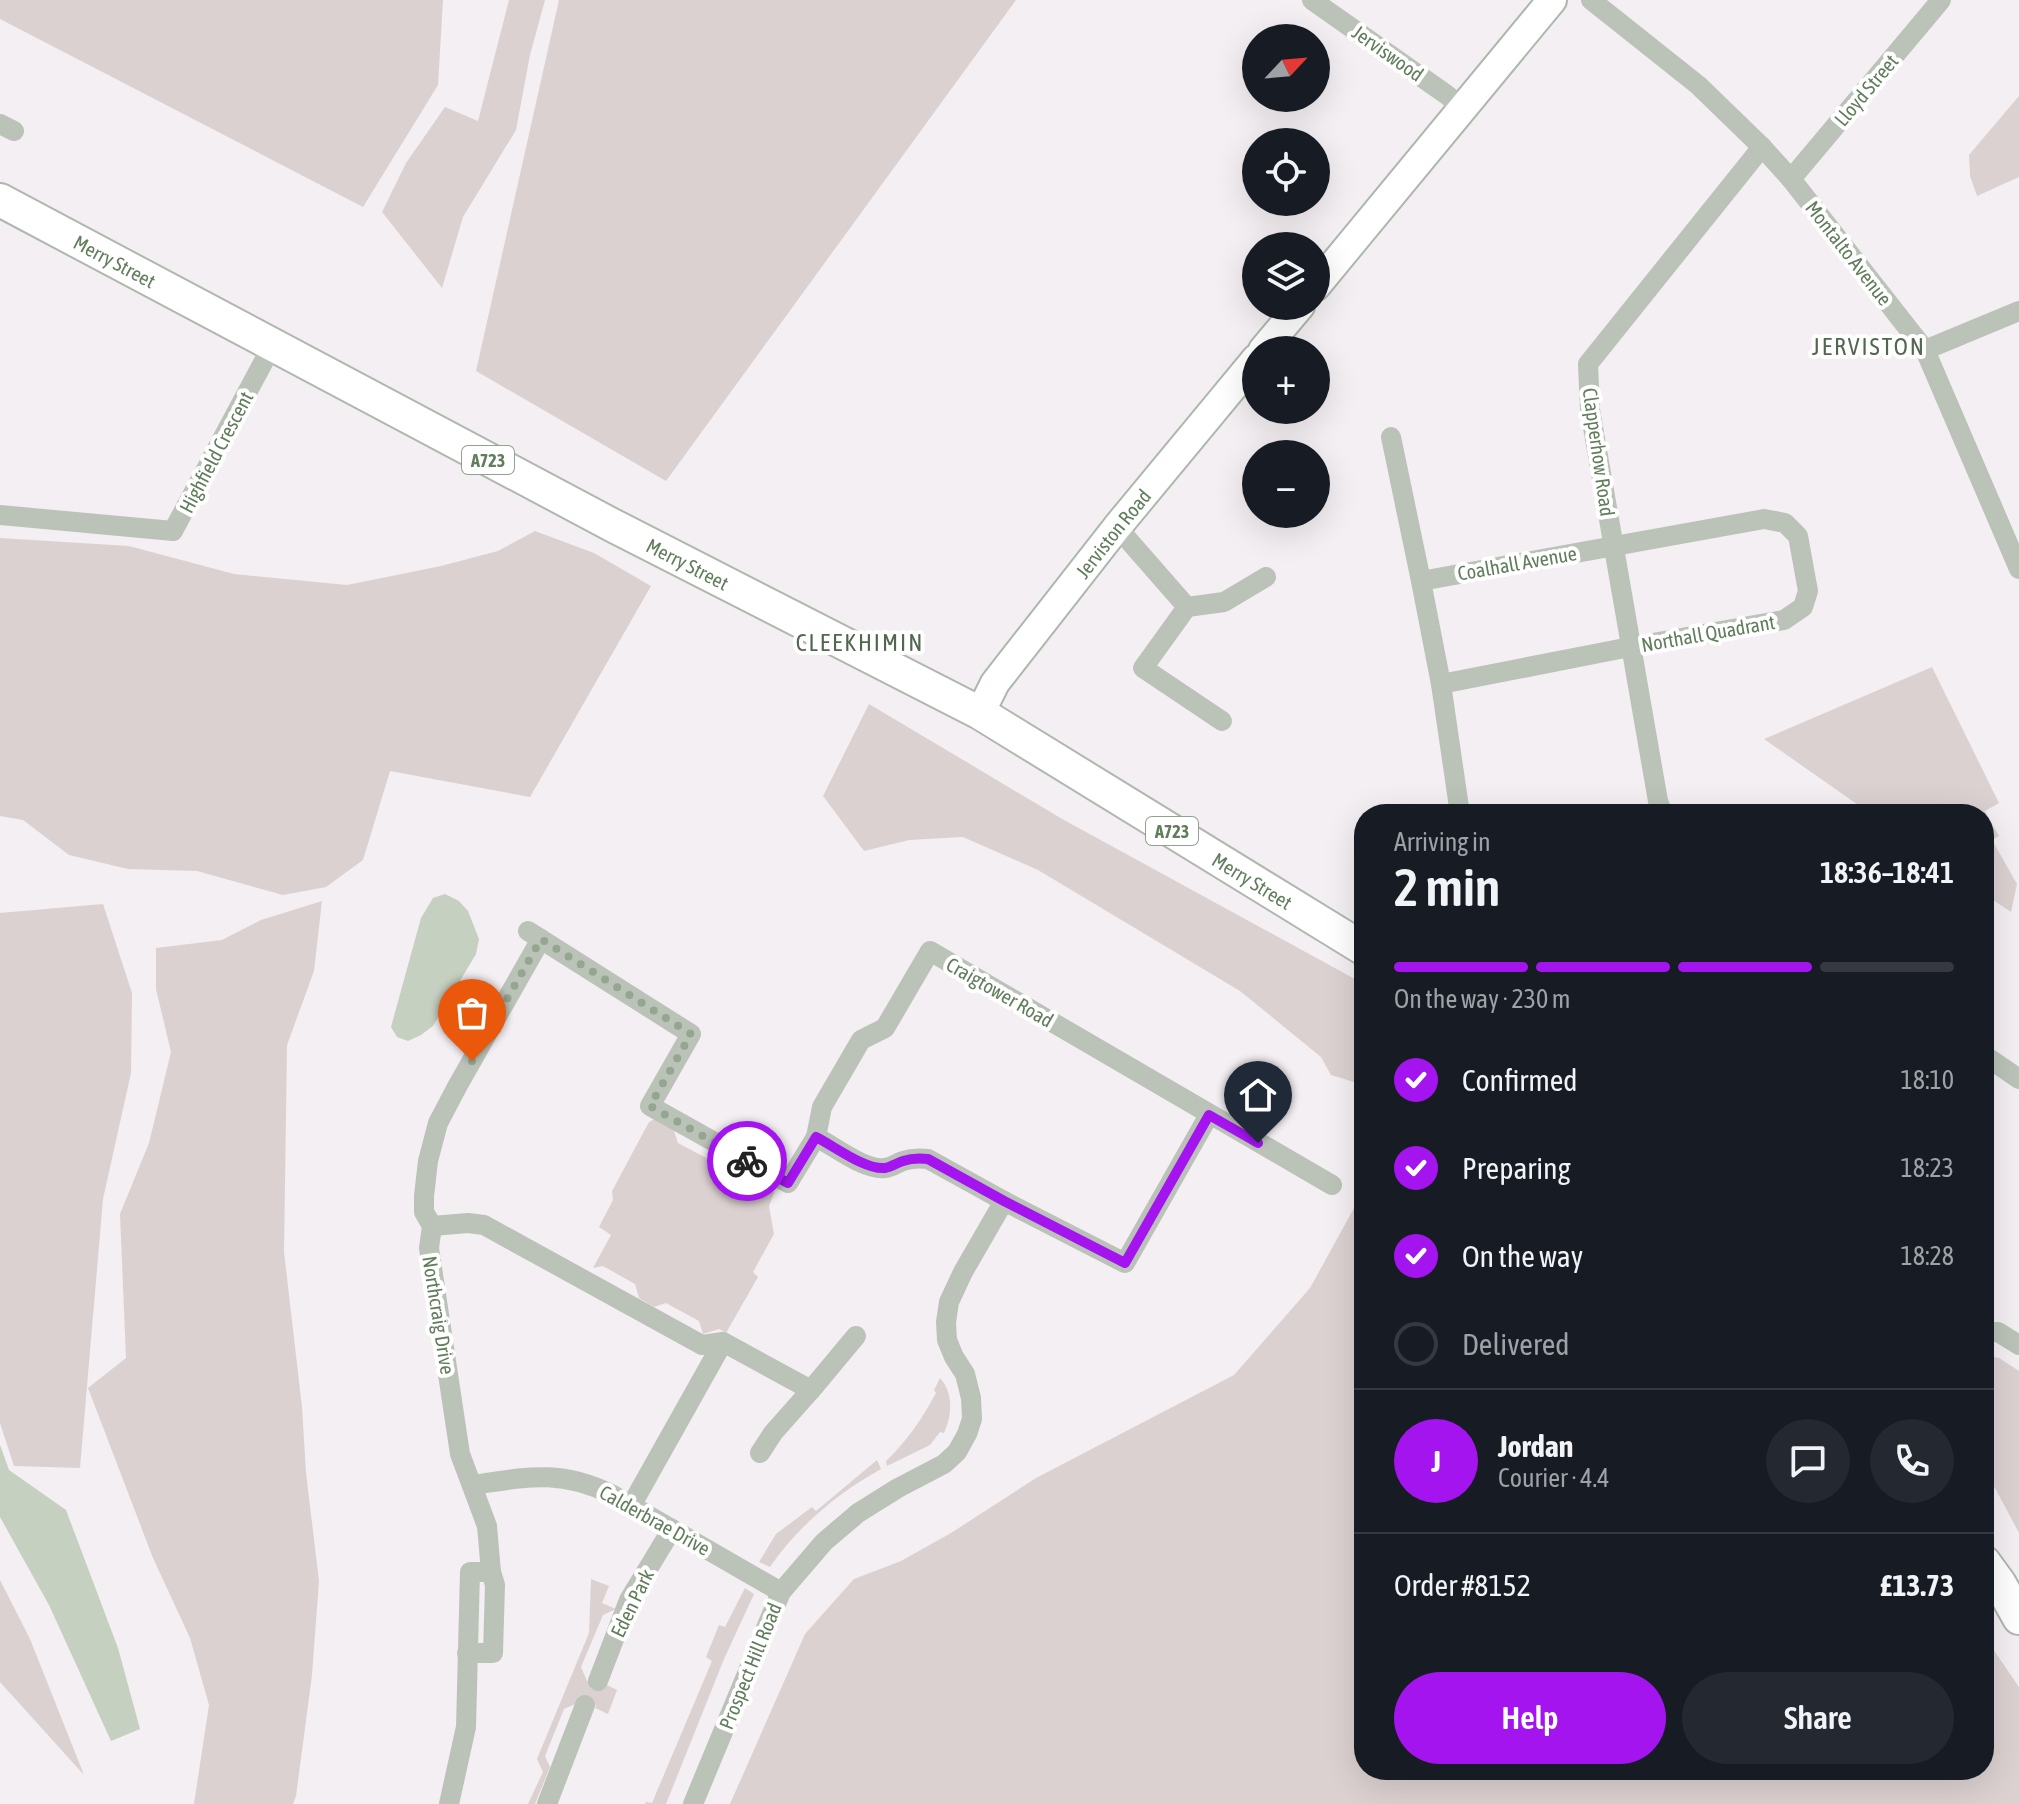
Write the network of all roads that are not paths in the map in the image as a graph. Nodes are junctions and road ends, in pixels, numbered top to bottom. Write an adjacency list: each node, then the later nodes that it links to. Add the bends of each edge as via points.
1 (1312, 0): 5 (street, Jerviswood)
2 (1552, 0): 5 (main road)
3 (1591, 0): 6 (street, Montalto Avenue, via 1698,85)
4 (1941, 0): 7 (street, Lloyd Street)
5 (1463, 108): 9 (main road)
6 (1762, 147): 7 (street, Montalto Avenue); 19 (street, Clapperhow Road, via 1588,364 1590,410)
7 (1791, 179): 14 (street, Montalto Avenue)
8 (0, 200): 13 (main road, Merry Street / A723)
9 (1330, 269)
10 (2019, 311): 14 (street)
11 (1288, 320): 12 (main road)
12 (1275, 336)
13 (272, 346): 17 (street, Highfield Crescent, via 173,531); 26 (main road, Merry Street / A723)
14 (1925, 350): 20 (street, Montalto Avenue)
15 (1242, 376): 18 (main road, Jerviston Road)
16 (1391, 437): 22 (street)
17 (0, 515)
18 (1117, 527): 23 (street); 26 (main road, Jerviston Road, via 995,683)
19 (1613, 545): 22 (street, Coalhall Avenue); 24 (street, Clapperhow Road); 24 (street, Northall Quadrant, via 1764,519 1785,523 1798,536 1808,591 1803,607 1784,620)
20 (2019, 569)
21 (1266, 577): 23 (street, via 1224,602)
22 (1421, 581): 25 (street)
23 (1187, 607): 27 (street, via 1143,668)
24 (1630, 647): 25 (street); 29 (street, Clapperhow Road)
25 (1441, 684): 28 (street)
26 (980, 713): 30 (main road, Merry Street / A723)
27 (1222, 721)
28 (1459, 804)
29 (1659, 804)
30 (1354, 943)
31 (1994, 1062): 32 (street)
32 (2019, 1079)
33 (1209, 1115): 34 (street, Craigtower Road, via 930,951 885,1028 861,1040 822,1107); 35 (street, Craigtower Road); 36 (street, via 1125,1263)
34 (816, 1137): 36 (street, via 876,1168 928,1159); 37 (street, Northcraig Drive, via 788,1183 650,1106 691,1034 534,935 438,1123 424,1196 424,1212)
35 (1332, 1185)
36 (1004, 1201): 48 (street, Prospect Hill Road, via 949,1302 947,1340 971,1398 972,1419 957,1452 858,1513 824,1542)
37 (432, 1226): 40 (street, via 484,1225 702,1345); 44 (street, Northcraig Drive, via 429,1248 460,1454)
38 (1994, 1332): 41 (street)
39 (856, 1336): 42 (street)
40 (723, 1342): 42 (street); 45 (street)
41 (2019, 1345)
42 (811, 1390): 43 (street)
43 (760, 1453)
44 (473, 1485): 45 (street, Calderbrae Drive, via 540,1476 567,1479 592,1485); 52 (street, Northcraig Drive, via 487,1526 491,1572 470,1572 466,1727)
45 (631, 1506): 46 (street, Calderbrae Drive)
46 (672, 1529): 48 (street, Calderbrae Drive); 50 (street, Eden Park, via 629,1600)
47 (2001, 1582): 49 (main road)
48 (781, 1592): 54 (street, Prospect Hill Road)
49 (2019, 1618)
50 (598, 1681)
51 (585, 1705): 53 (street)
52 (449, 1804)
53 (547, 1804)
54 (693, 1804)

